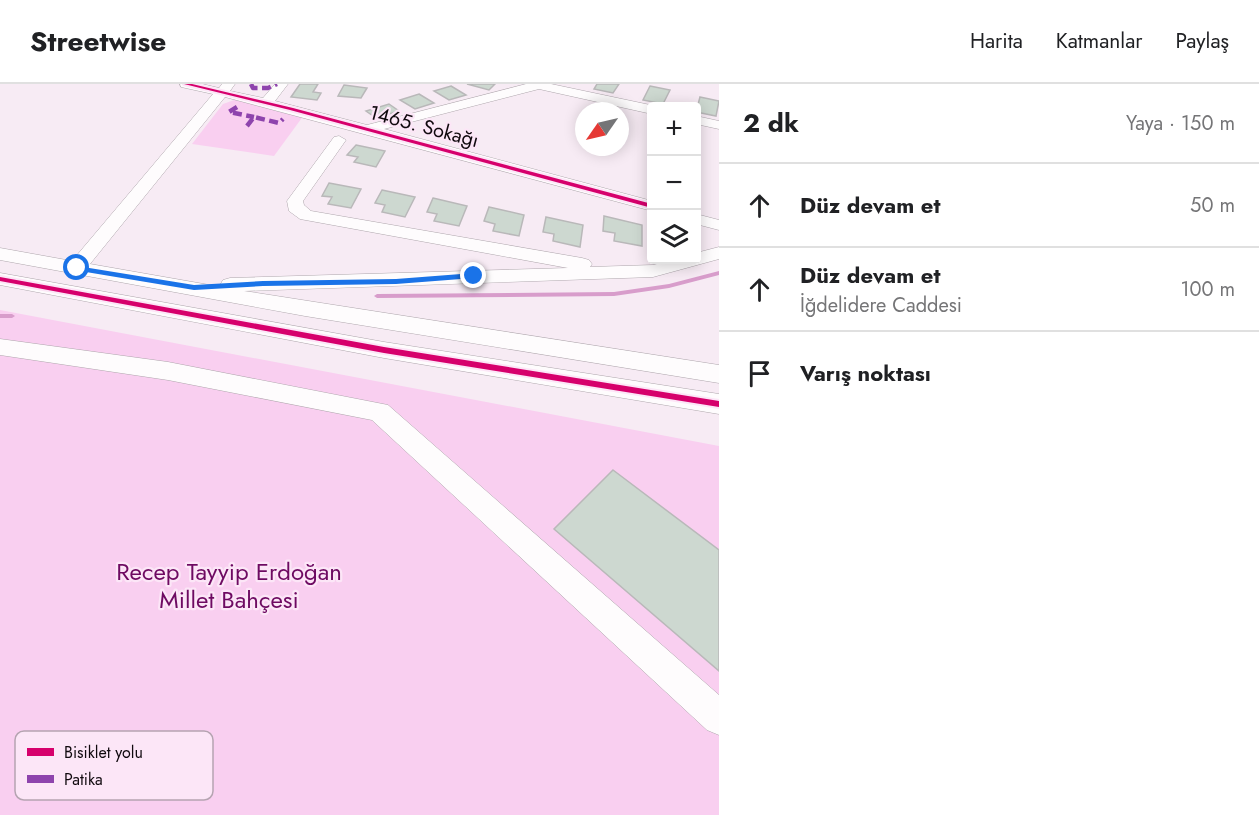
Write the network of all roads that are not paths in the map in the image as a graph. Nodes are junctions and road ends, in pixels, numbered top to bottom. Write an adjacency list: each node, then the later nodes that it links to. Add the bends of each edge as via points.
1 (186, 84): 6 (street, 1465. Sokağı)
2 (251, 84): 3 (street, via 263,89)
3 (277, 84)
4 (282, 84): 7 (street)
5 (539, 85): 8 (street); 11 (street)
6 (225, 89): 7 (street, 1465. Sokağı); 18 (street)
7 (266, 103): 11 (street, 1465. Sokağı)
8 (647, 109)
9 (701, 121): 10 (street)
10 (719, 125)
11 (367, 129): 13 (street, 1465. Sokağı)
12 (339, 140): 19 (street, via 295,201 295,207 306,215)
13 (647, 205)
14 (701, 220): 15 (street)
15 (719, 225)
16 (719, 253): 19 (street, via 653,272)
17 (0, 254): 18 (street)
18 (77, 268): 21 (street)
19 (630, 273): 21 (street)
20 (0, 279): 24 (street, via 384,350)
21 (194, 288): 23 (street)
22 (0, 347): 25 (street, via 168,371 379,412)
23 (719, 374)
24 (719, 404)
25 (719, 718)

